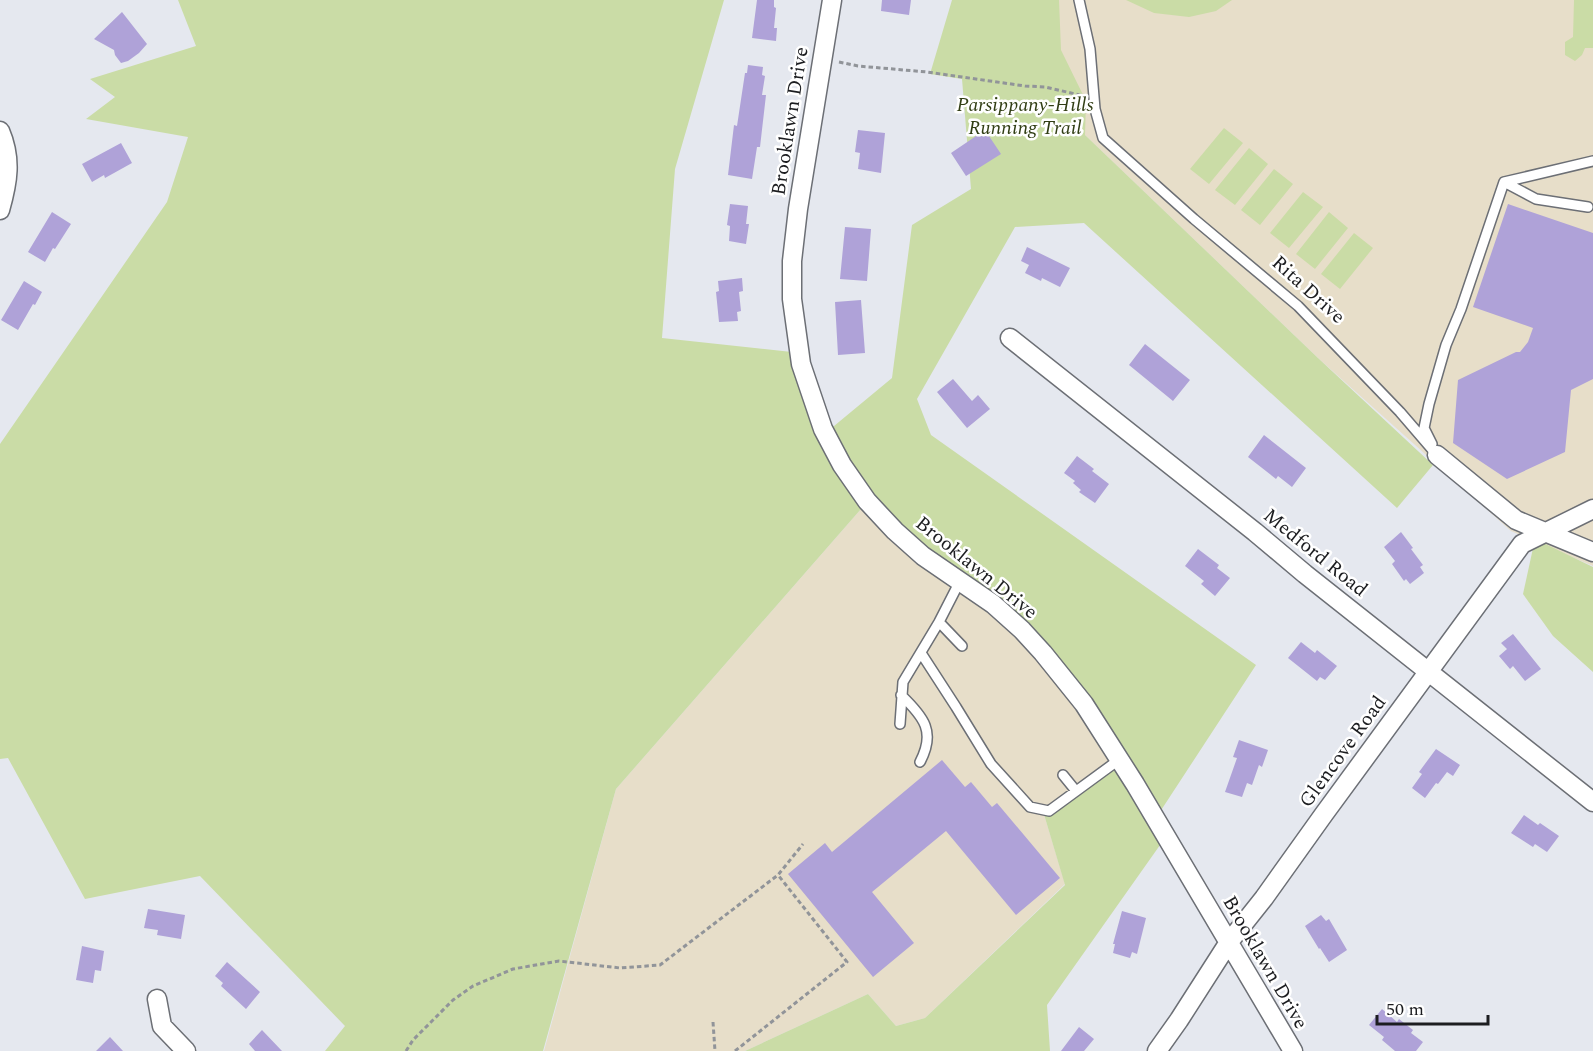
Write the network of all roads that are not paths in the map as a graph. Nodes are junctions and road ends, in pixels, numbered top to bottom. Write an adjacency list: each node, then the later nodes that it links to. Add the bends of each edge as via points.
1 (832, 0): 13 (street, Brooklawn Drive, via 792,261 792,299 801,364 823,429 867,501 923,556)
2 (1079, 0): 9 (lane, Rita Drive, via 1103,138 1298,306)
3 (0, 132): 7 (street, via 9,169)
4 (1593, 161): 5 (lane)
5 (1504, 182): 6 (lane, via 1536,199); 9 (lane, via 1429,404 1424,428)
6 (1588, 207)
7 (0, 210)
8 (1010, 338): 17 (street, Medford Road)
9 (1437, 455): 11 (street, Rita Drive, via 1516,520)
10 (1593, 509): 11 (street)
11 (1546, 532): 12 (street); 17 (street, Glencove Road, via 1522,543)
12 (1593, 552)
13 (960, 581): 14 (lane); 20 (street, Brooklawn Drive, via 993,604 1043,653 1084,704)
14 (939, 622): 15 (lane); 16 (lane)
15 (962, 646)
16 (921, 653): 18 (lane, via 903,682); 23 (lane, via 991,764 1029,807 1049,811)
17 (1428, 670): 24 (street, Medford Road); 25 (street, Glencove Road)
18 (902, 695): 19 (lane); 21 (lane, via 926,728 928,740)
19 (900, 724)
20 (1120, 759): 23 (lane); 25 (street, Brooklawn Drive)
21 (920, 762)
22 (1063, 775): 23 (lane)
23 (1076, 791)
24 (1593, 802)
25 (1229, 942): 28 (street, Glencove Road); 29 (street, Brooklawn Drive)
26 (157, 999): 27 (street, via 162,1026)
27 (186, 1051)
28 (1157, 1051)
29 (1293, 1051)

